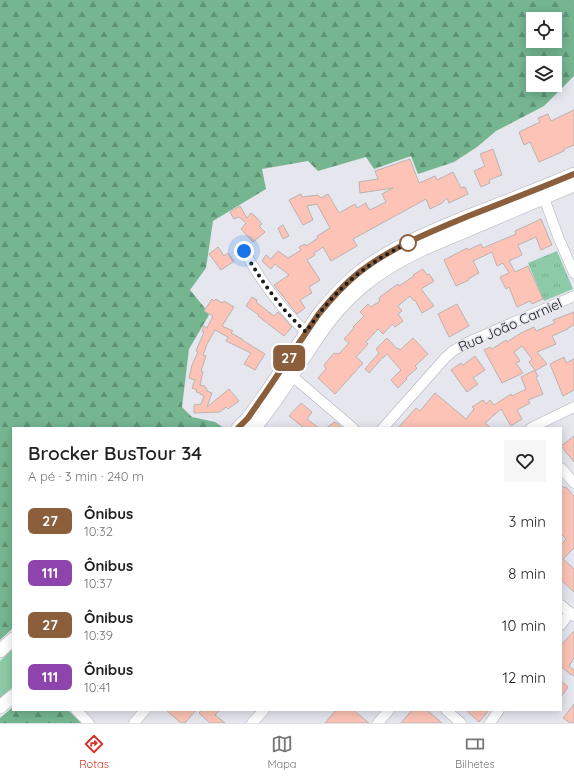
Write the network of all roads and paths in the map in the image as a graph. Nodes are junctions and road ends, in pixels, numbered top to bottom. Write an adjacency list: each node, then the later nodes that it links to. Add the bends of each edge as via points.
1 (574, 166): 4 (main road)
2 (574, 174): 4 (main road)
3 (574, 184): 4 (main road)
4 (561, 185): 5 (main road); 9 (main road, via 438,229 393,250 342,287)
5 (544, 198): 7 (street); 11 (main road, via 407,256 376,275 334,315)
6 (244, 251): 10 (street, via 274,298)
7 (574, 273)
8 (574, 296): 16 (street, Rua João Carniel, via 453,351)
9 (318, 315): 10 (main road); 11 (main road, via 291,364 289,372)
10 (306, 332): 13 (main road, via 248,418)
11 (292, 376): 14 (main road); 15 (street)
12 (574, 408): 17 (street)
13 (239, 427)
14 (255, 427)
15 (352, 427)
16 (384, 427)
17 (533, 427)
18 (562, 469): 19 (street)
19 (574, 483)
20 (562, 606): 21 (street)
21 (572, 614): 22 (street)
22 (562, 624)
23 (12, 640): 24 (main road)
24 (0, 652)
25 (12, 697): 26 (main road)
26 (0, 707)
27 (77, 711): 33 (street)
28 (144, 711): 34 (street)
29 (263, 711): 35 (street)
30 (388, 711): 36 (street)
31 (447, 711): 37 (street)
32 (498, 711): 38 (street)
33 (90, 723)
34 (134, 723)
35 (252, 723)
36 (378, 723)
37 (461, 723)
38 (490, 723)

